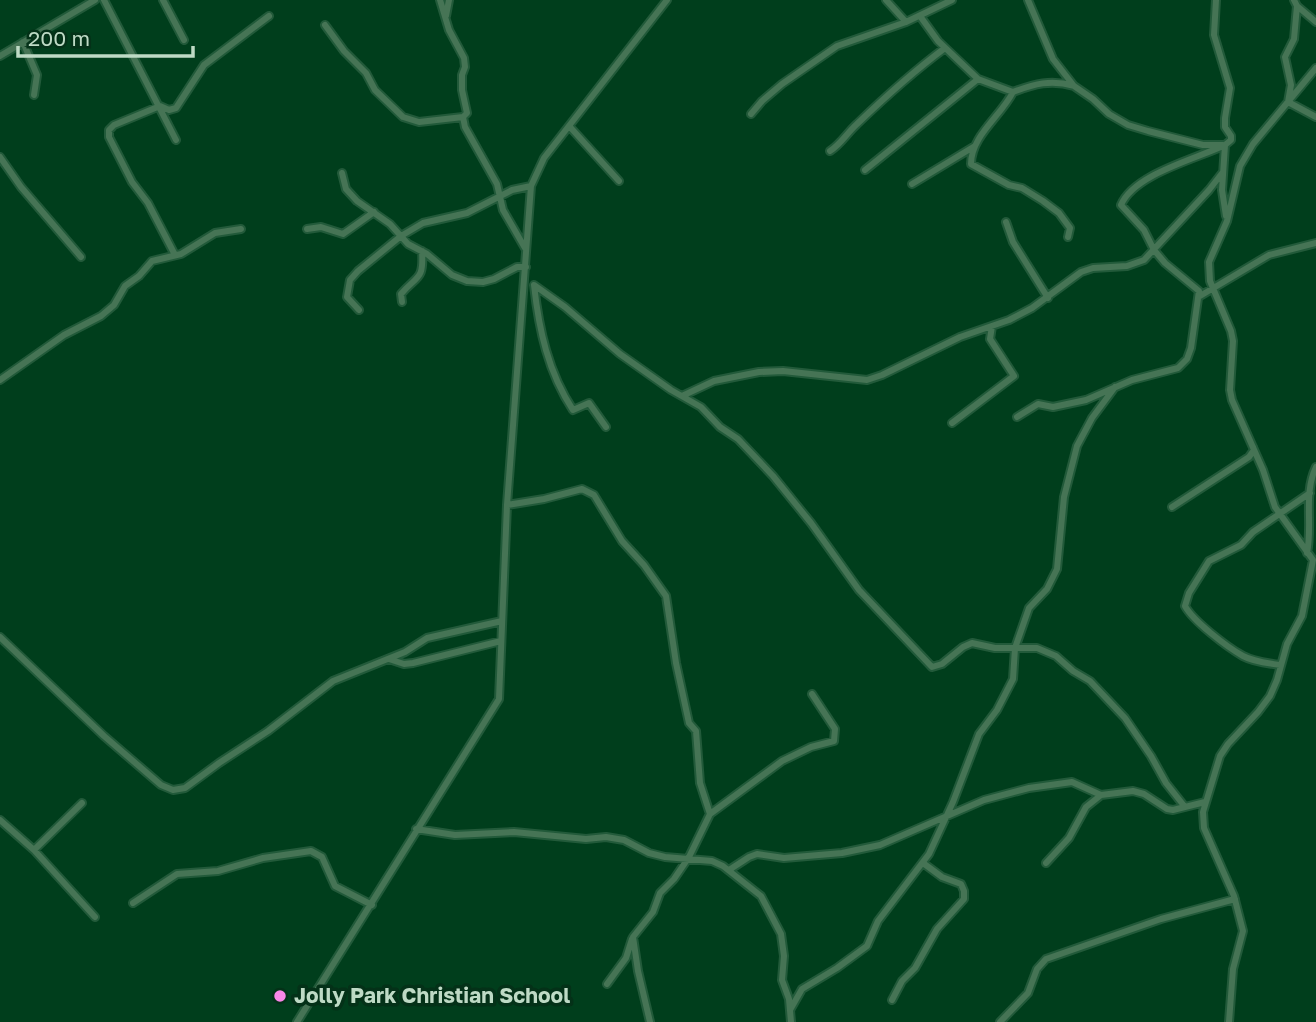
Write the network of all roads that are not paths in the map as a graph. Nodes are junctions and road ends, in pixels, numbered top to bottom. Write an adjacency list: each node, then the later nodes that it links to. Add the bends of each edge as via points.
1 (95, 0): 19 (street)
2 (104, 0): 28 (street)
3 (163, 0): 18 (street)
4 (440, 0): 14 (street)
5 (449, 0): 14 (street)
6 (667, 0): 32 (street)
7 (886, 0): 15 (street)
8 (1028, 0): 24 (street, via 1050,53)
9 (1216, 0): 34 (street, via 1214,35 1230,88 1225,127 1231,138)
10 (950, 1): 13 (street)
11 (1296, 3): 16 (street); 27 (street, via 1294,39 1285,57 1291,85)
12 (270, 16): 28 (street, via 204,65 176,108)
13 (920, 16): 15 (street); 20 (street)
14 (446, 18): 30 (street, via 466,67 462,90 467,113)
15 (906, 22): 29 (street, via 837,46 782,83)
16 (1316, 22)
17 (325, 25): 30 (street, via 375,90 403,117 419,122)
18 (184, 40)
19 (23, 43): 21 (street); 26 (street, via 37,75)
20 (945, 48): 23 (street); 36 (street)
21 (0, 56)
22 (1316, 68): 27 (street)
23 (978, 79): 25 (street); 40 (street)
24 (1074, 86): 25 (street, via 1042,82); 34 (street, via 1128,125 1203,145)
25 (1013, 92): 35 (street)
26 (34, 94)
27 (1288, 102): 31 (street); 39 (street)
28 (160, 106): 33 (street); 60 (street, via 114,125 109,138)
29 (751, 114)
30 (463, 117): 44 (street)
31 (1316, 117)
32 (570, 127): 43 (street); 46 (street, via 539,165)
33 (176, 140)
34 (1225, 145): 38 (street); 58 (street, via 1144,181 1123,200 1123,207 1144,230)
35 (975, 146): 45 (street); 55 (street, via 971,164 1009,185 1022,187 1059,213 1070,228)
36 (830, 151)
37 (0, 157): 61 (street)
38 (1225, 162): 39 (street); 41 (street)
39 (1240, 166): 50 (street)
40 (866, 170)
41 (1223, 172): 50 (street); 58 (street)
42 (342, 173): 49 (street, via 346,188)
43 (619, 181)
44 (496, 184): 47 (street); 48 (street)
45 (912, 184)
46 (531, 186): 47 (street); 57 (street)
47 (512, 190): 48 (street)
48 (500, 196): 54 (street, via 467,213 423,223); 57 (street)
49 (374, 212): 53 (street, via 343,234 321,227); 54 (street)
50 (1227, 221): 64 (street, via 1209,262)
51 (1006, 222): 66 (street, via 1013,242)
52 (242, 229): 60 (street, via 215,233)
53 (307, 229)
54 (401, 236): 59 (street); 68 (street, via 350,280 347,297)
55 (1068, 237)
56 (1316, 243): 64 (street, via 1269,255)
57 (526, 249): 62 (street)
58 (1154, 250): 65 (street, via 1195,286); 66 (street, via 1136,264 1081,272)
59 (422, 251): 62 (street, via 467,281 483,282 517,267); 67 (street, via 417,281 401,294)
60 (175, 255): 70 (street, via 152,261 101,316 64,335)
61 (81, 257)
62 (526, 271): 63 (street); 79 (street)
63 (534, 285): 72 (street, via 620,354); 75 (street, via 545,351 565,398 573,410 589,403)
64 (1214, 287): 65 (street); 76 (street, via 1233,341 1232,400)
65 (1200, 296): 71 (street, via 1184,364)
66 (1048, 298): 69 (street)
67 (402, 302)
68 (359, 310)
69 (992, 326): 72 (street, via 867,380 783,370 759,372 714,381); 74 (street, via 990,339 1014,376)
70 (0, 380)
71 (1115, 387): 73 (street, via 1061,406 1038,404); 88 (street, via 1077,446 1064,497 1057,569 1047,589 1029,608)
72 (682, 396): 88 (street, via 747,447 811,523 859,590 932,667 972,643)
73 (1017, 417)
74 (952, 423)
75 (606, 427)
76 (1252, 443): 80 (street, via 1249,457); 81 (street)
77 (1316, 467): 78 (street)
78 (1310, 493): 81 (street); 82 (street)
79 (507, 505): 85 (street); 96 (street, via 589,491 659,585 666,596)
80 (1172, 507)
81 (1279, 513): 82 (street); 90 (street, via 1241,545 1209,561 1185,606 1242,656)
82 (1307, 553): 83 (street, via 1313,560)
83 (1310, 576): 84 (street); 90 (street, via 1302,616)
84 (1316, 583)
85 (502, 621): 87 (street); 89 (street, via 428,638)
86 (0, 637): 89 (street, via 104,736 173,790 185,788 333,681)
87 (501, 641): 89 (street, via 412,663); 99 (street, via 501,687 495,708)
88 (1015, 648): 95 (street, via 1050,653 1090,681 1125,718); 97 (street, via 1013,679 979,734)
89 (389, 659)
90 (1280, 665): 93 (street, via 1270,696 1220,755)
91 (812, 694): 96 (street, via 835,729 834,740 782,761)
92 (1101, 795): 95 (street, via 1133,791 1167,808); 97 (street, via 1072,782 1029,788 984,800); 103 (street, via 1086,807 1069,838)
93 (1205, 802): 95 (street); 105 (street, via 1205,828)
94 (82, 803): 100 (street)
95 (1185, 807)
96 (710, 814): 101 (street)
97 (946, 817): 102 (street); 104 (street, via 880,845 784,858 757,854)
98 (0, 820): 100 (street)
99 (416, 829): 101 (street, via 455,835 514,832 606,837 657,855); 107 (street)
100 (34, 850): 108 (street)
101 (689, 857): 104 (street); 109 (street)
102 (923, 863): 111 (street, via 961,884 964,899 937,929); 112 (street, via 878,921 867,946 802,989)
103 (1046, 863)
104 (729, 870): 112 (street, via 761,896 781,934 782,981)
105 (1235, 899): 116 (street, via 1046,958 1028,993); 117 (street, via 1243,931 1233,969)
106 (133, 903): 107 (street, via 177,874 218,871 311,851 323,857 335,886)
107 (372, 905): 113 (street)
108 (95, 917)
109 (633, 937): 110 (street, via 626,958); 114 (street)
110 (607, 984)
111 (892, 1000)
112 (790, 1010): 115 (street)
113 (297, 1022)
114 (650, 1022)
115 (791, 1022)
116 (1000, 1022)
117 (1229, 1022)

